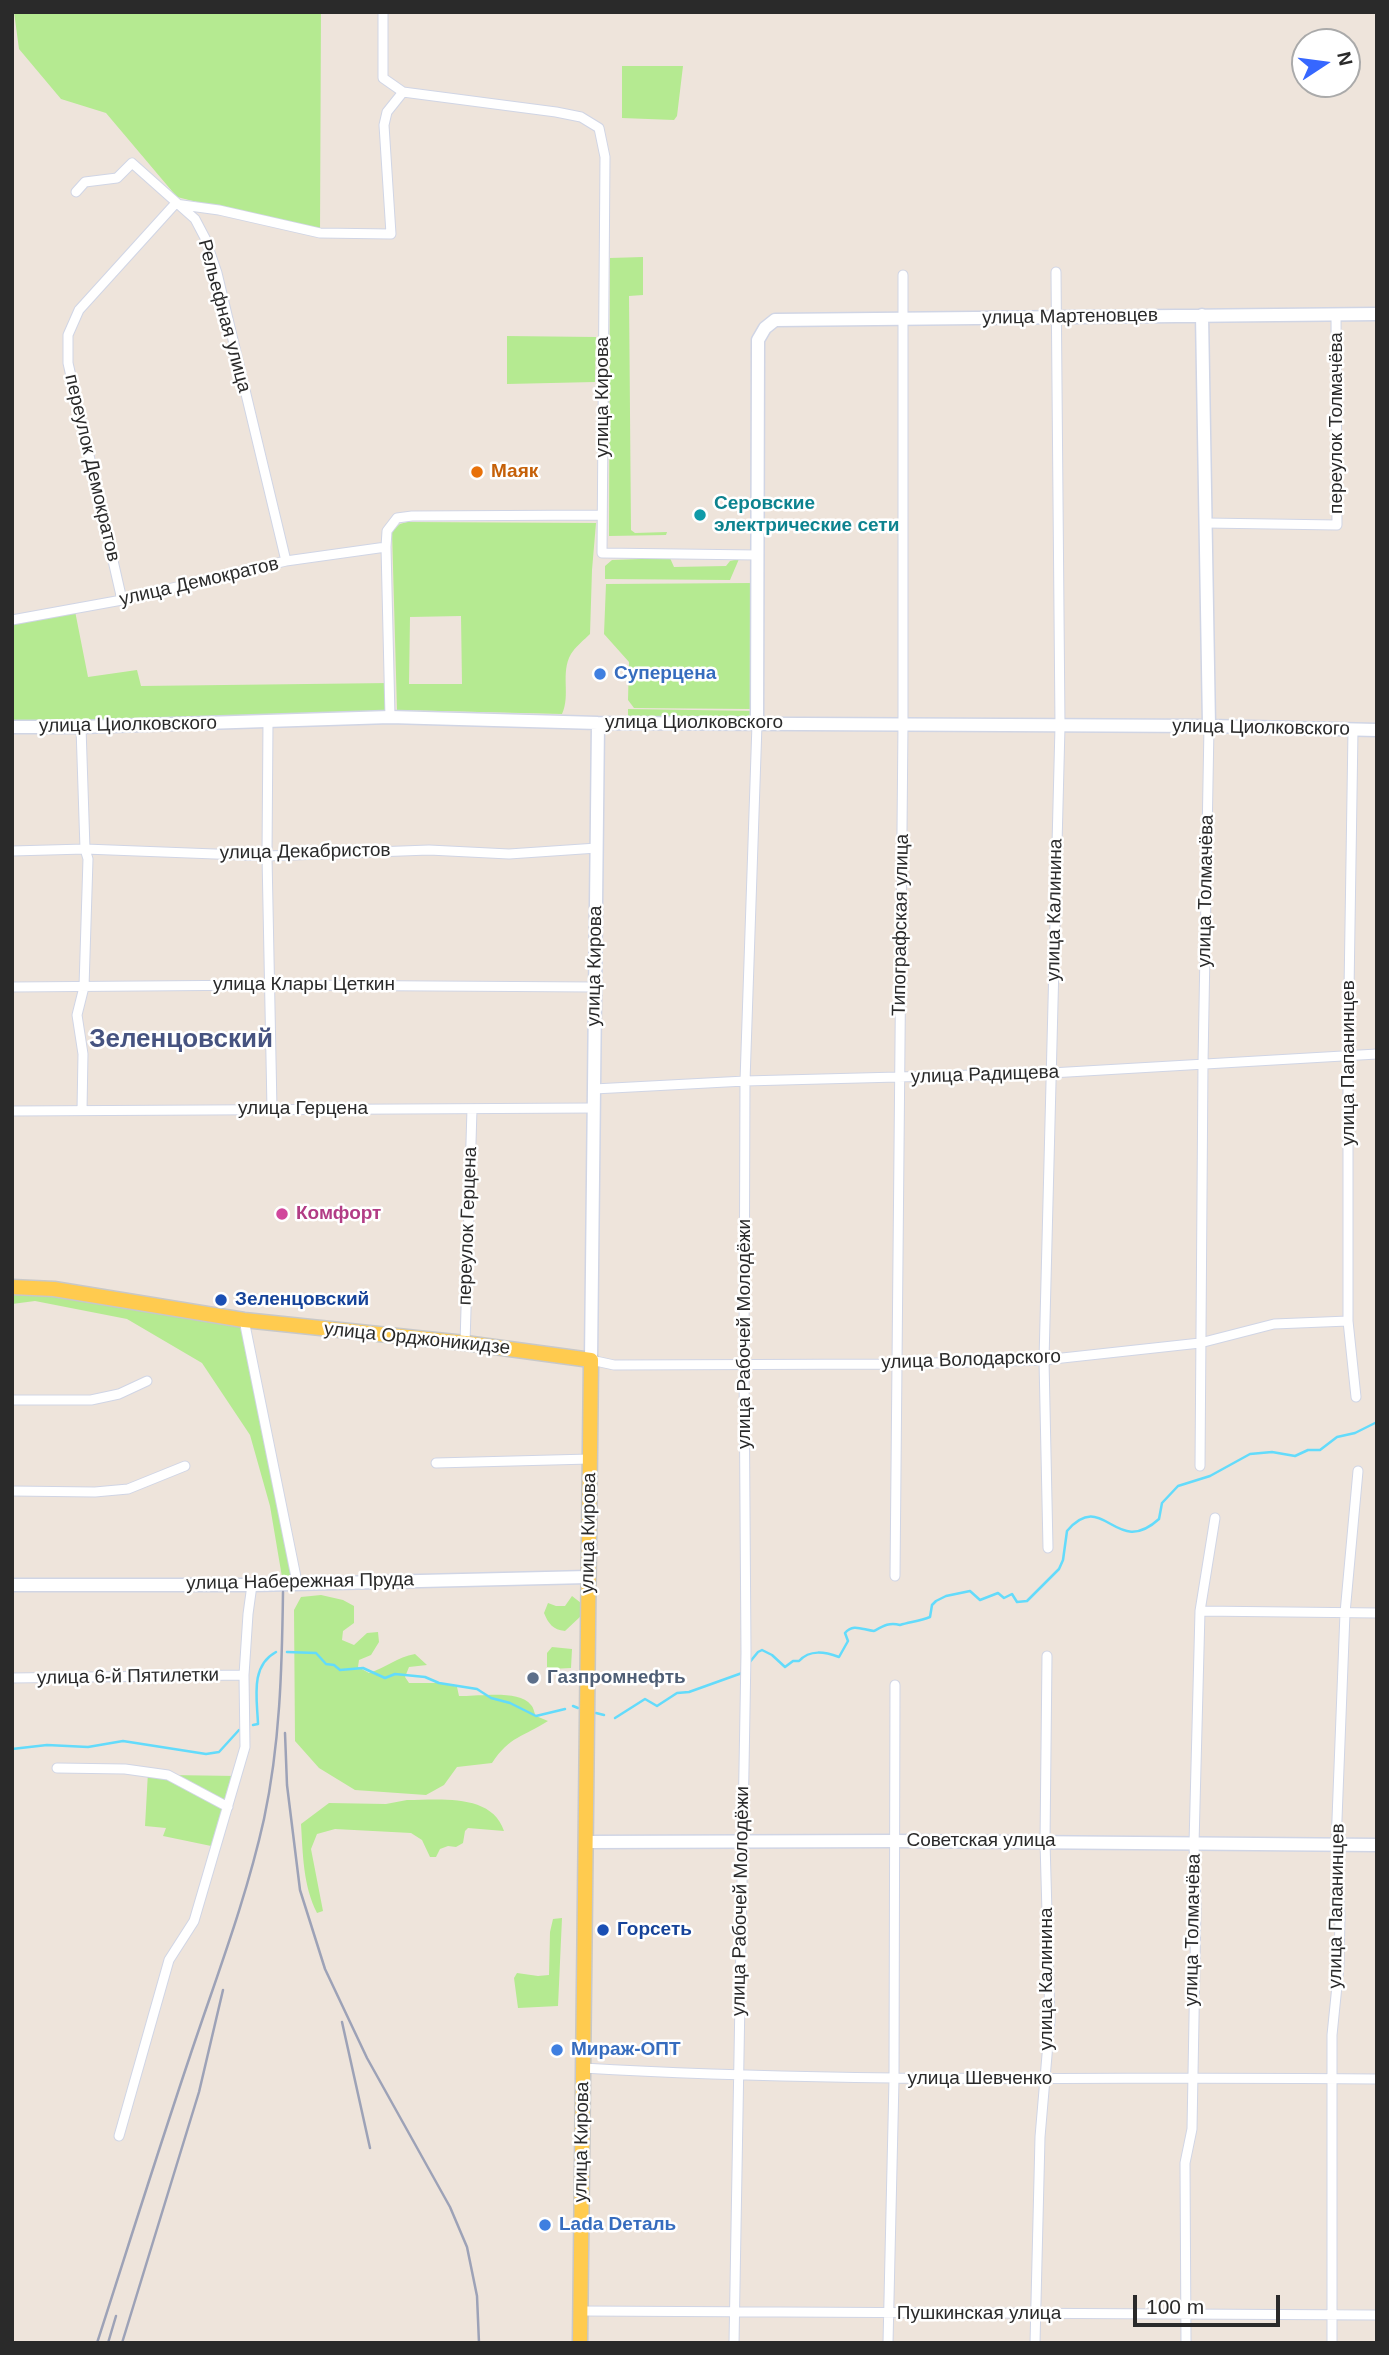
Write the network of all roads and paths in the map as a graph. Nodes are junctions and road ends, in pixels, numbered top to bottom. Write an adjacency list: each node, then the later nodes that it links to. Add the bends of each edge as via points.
1 (383, 12): 2 (street, via 383,78)
2 (404, 92): 4 (street, via 387,112 384,125 391,234 320,233); 13 (street, улица Кирова, via 556,112 582,117 599,128 605,157)
3 (76, 192): 4 (street, Рельефная улица, via 85,182 117,178 132,163)
4 (175, 204): 17 (street, Рельефная улица, via 195,219 216,273); 18 (street, переулок Демократов, via 79,310 68,335 68,363)
5 (1056, 272): 10 (street, улица Калинина)
6 (903, 275): 11 (street, Типографская улица)
7 (1336, 314): 8 (street, улица Мартеновцев); 9 (street, улица Мартеновцев); 14 (street, переулок Толмачёва, via 1337,525)
8 (1377, 314)
9 (1202, 315): 10 (street, улица Мартеновцев); 14 (street, улица Толмачёва)
10 (1056, 318): 11 (street, улица Мартеновцев); 25 (street, улица Калинина)
11 (902, 319): 12 (street, улица Мартеновцев, via 775,320); 24 (street, Типографская улица)
12 (765, 328): 16 (street, улица Рабочей Молодёжи, via 758,340)
13 (602, 516): 15 (street, via 397,518 387,531); 16 (street, улица Кирова, via 602,553)
14 (1206, 523): 26 (street, улица Толмачёва)
15 (386, 547): 17 (street, улица Демократов); 20 (street)
16 (757, 555): 23 (street, улица Рабочей Молодёжи)
17 (286, 561): 18 (street, улица Демократов)
18 (122, 600): 19 (street, улица Демократов)
19 (12, 620)
20 (390, 717): 21 (street, улица Циолковского); 22 (street, улица Циолковского)
21 (268, 722): 28 (street, улица Циолковского); 34 (street)
22 (598, 723): 23 (street, улица Циолковского); 31 (street, улица Кирова)
23 (757, 723): 24 (street, улица Циолковского); 44 (street, улица Рабочей Молодёжи)
24 (903, 724): 25 (street, улица Циолковского); 43 (street, Типографская улица)
25 (1060, 726): 26 (street, улица Циолковского); 42 (street, улица Калинина)
26 (1209, 726): 29 (street, улица Циолковского); 41 (street, улица Толмачёва)
27 (12, 727): 28 (street, улица Циолковского)
28 (81, 727): 32 (street)
29 (1353, 730): 30 (street, улица Циолковского); 40 (street, улица Папанинцев)
30 (1377, 730)
31 (597, 848): 34 (street, улица Декабристов, via 509,854 429,849); 38 (street, улица Кирова)
32 (85, 849): 33 (street, улица Декабристов); 34 (street, улица Декабристов); 37 (street)
33 (12, 851)
34 (267, 856): 35 (street)
35 (270, 985): 37 (street, улица Клары Цеткин); 38 (street, улица Клары Цеткин); 47 (street)
36 (12, 987): 37 (street, улица Клары Цеткин)
37 (84, 987): 49 (street, via 77,1015 83,1054)
38 (595, 987): 45 (street, улица Кирова)
39 (1377, 1054): 40 (street, улица Радищева)
40 (1348, 1056): 41 (street, улица Радищева); 53 (street, улица Папанинцев)
41 (1203, 1063): 42 (street, улица Радищева); 55 (street, улица Толмачёва)
42 (1051, 1073): 43 (street, улица Радищева); 57 (street, улица Калинина)
43 (900, 1078): 44 (street, улица Радищева); 59 (street, Типографская улица)
44 (745, 1081): 45 (street, улица Радищева); 58 (street, улица Рабочей Молодёжи)
45 (594, 1089): 46 (street, улица Кирова)
46 (594, 1108): 48 (street, улица Герцена); 56 (street, улица Кирова)
47 (272, 1109): 48 (street, улица Герцена); 49 (street, улица Герцена)
48 (471, 1109): 54 (street, переулок Герцена)
49 (82, 1110): 50 (street, улица Герцена)
50 (12, 1111)
51 (12, 1287): 52 (main road, улица Орджоникидзе, via 54,1289)
52 (244, 1320): 54 (main road, улица Орджоникидзе); 73 (street)
53 (1348, 1321): 55 (street, улица Володарского, via 1274,1324); 61 (street, улица Папанинцев)
54 (465, 1343): 56 (main road, улица Орджоникидзе)
55 (1200, 1343): 57 (street, улица Володарского); 66 (street, улица Толмачёва)
56 (591, 1360): 58 (street, улица Володарского, via 614,1365); 63 (main road, улица Кирова)
57 (1044, 1360): 59 (street, улица Володарского); 70 (street, улица Калинина)
58 (744, 1364): 59 (street, улица Володарского); 87 (street, улица Рабочей Молодёжи)
59 (896, 1364): 71 (street, Типографская улица)
60 (147, 1381): 62 (street, via 90,1400)
61 (1356, 1397)
62 (12, 1400)
63 (590, 1459): 64 (street); 72 (main road, улица Кирова)
64 (436, 1463)
65 (185, 1466): 68 (street, via 128,1489)
66 (1200, 1466)
67 (1358, 1471): 77 (street, улица Папанинцев)
68 (12, 1491)
69 (1215, 1518): 76 (street, улица Толмачёва)
70 (1048, 1548)
71 (895, 1576)
72 (588, 1577): 73 (street, улица Набережная Пруда); 86 (main road, улица Кирова)
73 (297, 1582): 75 (street, улица Набережная Пруда)
74 (12, 1585): 75 (street, улица Набережная Пруда)
75 (252, 1585): 80 (street)
76 (1200, 1611): 77 (street); 89 (street, улица Толмачёва)
77 (1345, 1613): 78 (street); 90 (street, улица Папанинцев)
78 (1377, 1613)
79 (1047, 1656): 88 (street, улица Калинина)
80 (244, 1675): 81 (street, улица 6-й Пятилетки); 84 (street, via 245,1747)
81 (12, 1678)
82 (895, 1685): 85 (street)
83 (57, 1768): 84 (street, via 168,1775)
84 (228, 1807): 99 (street, via 194,1922 169,1960)
85 (895, 1841): 87 (street, Советская улица); 88 (street, Советская улица); 95 (street)
86 (586, 1842): 87 (street, Советская улица); 92 (main road, улица Кирова)
87 (742, 1842): 93 (street, улица Рабочей Молодёжи)
88 (1045, 1842): 89 (street, Советская улица); 98 (street, улица Калинина, via 1050,2020)
89 (1194, 1844): 90 (street, Советская улица); 94 (street, улица Толмачёва)
90 (1336, 1845): 91 (street, Советская улица); 96 (street, улица Папанинцев, via 1339,1966)
91 (1377, 1845)
92 (583, 2068): 93 (street, улица Шевченко); 100 (main road, улица Кирова)
93 (738, 2076): 95 (street, улица Шевченко); 101 (street, улица Рабочей Молодёжи)
94 (1191, 2077): 96 (street, улица Шевченко); 98 (street, улица Шевченко); 104 (street, улица Толмачёва, via 1192,2129 1185,2164)
95 (894, 2079): 98 (street, улица Шевченко); 102 (street)
96 (1332, 2079): 97 (street, улица Шевченко); 105 (street, улица Папанинцев)
97 (1377, 2079)
98 (1046, 2080): 103 (street, улица Калинина)
99 (119, 2136)
100 (581, 2311): 101 (street, Пушкинская улица); 107 (main road, улица Кирова)
101 (735, 2312): 102 (street, Пушкинская улица); 108 (street, улица Рабочей Молодёжи)
102 (888, 2313): 103 (street, Пушкинская улица); 109 (street)
103 (1035, 2314): 104 (street, Пушкинская улица); 110 (street, улица Калинина)
104 (1186, 2314): 105 (street, Пушкинская улица); 111 (street, улица Толмачёва)
105 (1331, 2315): 106 (street, Пушкинская улица); 112 (street, улица Папанинцев)
106 (1377, 2315)
107 (580, 2343)
108 (734, 2343)
109 (888, 2343)
110 (1035, 2343)
111 (1186, 2343)
112 (1332, 2343)

